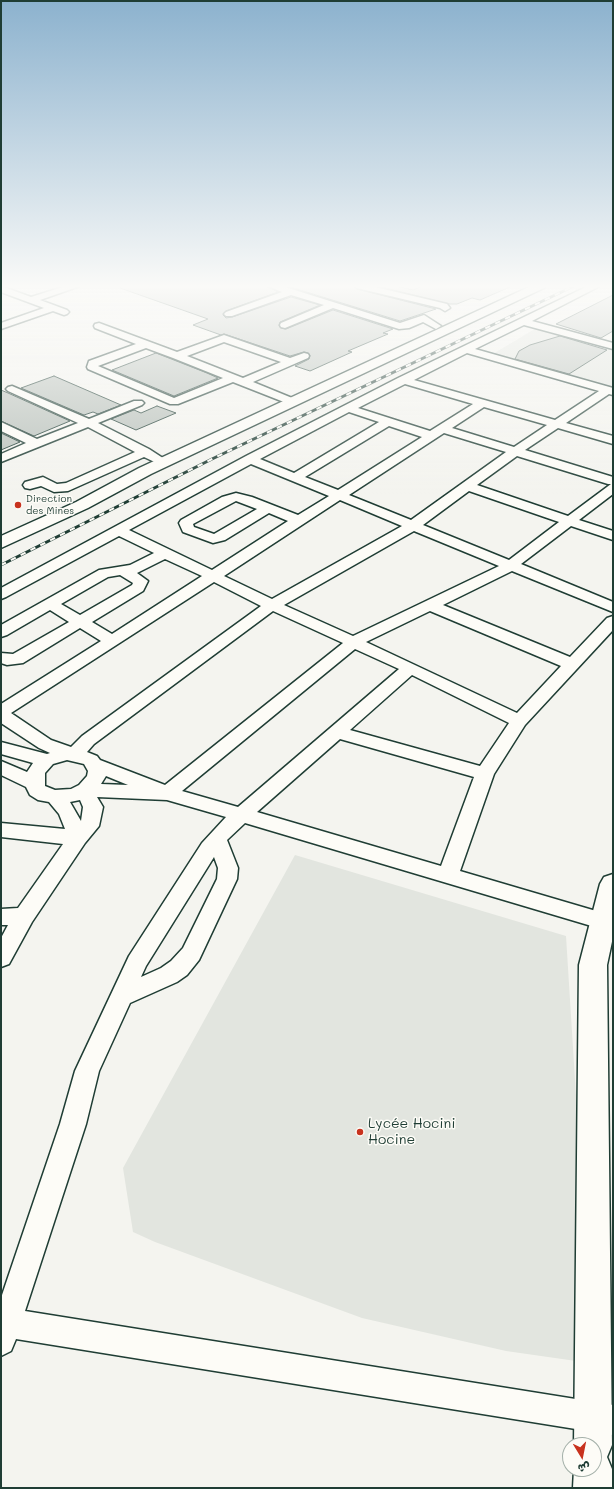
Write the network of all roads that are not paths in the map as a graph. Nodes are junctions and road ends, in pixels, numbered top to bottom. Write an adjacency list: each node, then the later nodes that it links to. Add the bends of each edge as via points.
1 (116, 355): 12 (street, via 93,364 92,367 174,402)
2 (273, 355): 9 (street)
3 (369, 355): 16 (main road)
4 (386, 355): 16 (main road)
5 (454, 355): 10 (street)
6 (485, 355): 15 (street)
7 (177, 356): 12 (street)
8 (304, 356): 9 (street)
9 (291, 362): 12 (street)
10 (419, 372): 11 (street); 13 (street)
11 (434, 376)
12 (238, 380): 16 (street)
13 (402, 380): 17 (street); 19 (street)
14 (12, 389): 22 (street)
15 (610, 391): 20 (street, via 578,418)
16 (287, 400): 28 (main road)
17 (484, 402): 20 (street); 24 (street)
18 (138, 403): 22 (street)
19 (348, 408): 21 (street); 30 (street)
20 (556, 417): 25 (street); 27 (street)
21 (389, 421): 24 (street); 31 (street)
22 (89, 423): 26 (street); 28 (street)
23 (1, 426): 26 (street)
24 (437, 433): 27 (street); 36 (street)
25 (613, 440)
26 (37, 444): 29 (street)
27 (514, 452): 32 (street); 34 (street)
28 (153, 457): 33 (street, via 68,487 54,488 44,481); 42 (main road); 44 (main road, via 82,505)
29 (1, 458)
30 (250, 458): 31 (street); 41 (street)
31 (296, 477): 36 (street)
32 (613, 482)
33 (30, 485)
34 (467, 486): 39 (street); 40 (street)
35 (613, 488): 39 (street)
36 (339, 495): 38 (street); 40 (street)
37 (268, 508): 37 (street, via 236,497 186,523 188,529 214,539); 38 (street)
38 (299, 521): 48 (street)
39 (570, 522): 43 (street); 46 (street)
40 (412, 526): 46 (street); 51 (street)
41 (118, 530): 45 (street); 49 (street)
42 (1, 532)
43 (613, 536)
44 (1, 543)
45 (165, 553): 47 (street); 48 (street)
46 (510, 566): 52 (street); 53 (street)
47 (125, 572): 50 (street, via 104,573); 55 (street, via 141,582 138,588)
48 (212, 575): 51 (street); 57 (street)
49 (1, 594)
50 (50, 604): 55 (street); 56 (street)
51 (272, 605): 58 (street); 67 (street, via 88,740)
52 (430, 605): 58 (street); 60 (street)
53 (613, 607)
54 (613, 621): 60 (street)
55 (80, 622): 57 (street); 59 (street, via 17,659)
56 (1, 632)
57 (113, 641): 62 (street)
58 (354, 642): 61 (street); 74 (street)
59 (1, 658)
60 (571, 664): 63 (street)
61 (410, 668): 63 (street); 64 (street)
62 (1, 714): 65 (street)
63 (519, 721): 71 (street)
64 (336, 732): 71 (street); 76 (street)
65 (37, 739): 67 (street, via 54,748); 68 (street)
66 (1, 748): 68 (street)
67 (75, 754): 68 (street); 69 (street, via 91,760)
68 (49, 759): 72 (street, via 36,771)
69 (95, 765): 73 (street, via 96,778); 74 (street)
70 (1, 767): 72 (street)
71 (485, 774): 80 (street)
72 (34, 783): 75 (street, via 41,792)
73 (84, 791): 74 (street, via 126,790); 75 (street); 78 (street, via 91,801 93,813 89,826)
74 (167, 793): 76 (street)
75 (55, 797): 78 (street, via 67,811)
76 (241, 816): 79 (street); 80 (street)
77 (1, 830): 78 (street)
78 (78, 838): 82 (street)
79 (217, 839): 86 (street, via 137,962); 86 (street, via 228,868 227,880 191,954 169,975)
80 (448, 876): 84 (street)
81 (613, 884): 84 (main road)
82 (24, 916): 83 (street); 85 (street)
83 (1, 917)
84 (609, 923): 88 (main road, via 596,948 593,965)
85 (1, 958)
86 (122, 996): 87 (street, via 87,1071 73,1124)
87 (3, 1328): 88 (street)
88 (599, 1427)
89 (593, 1477): 90 (main road)
90 (593, 1488)

